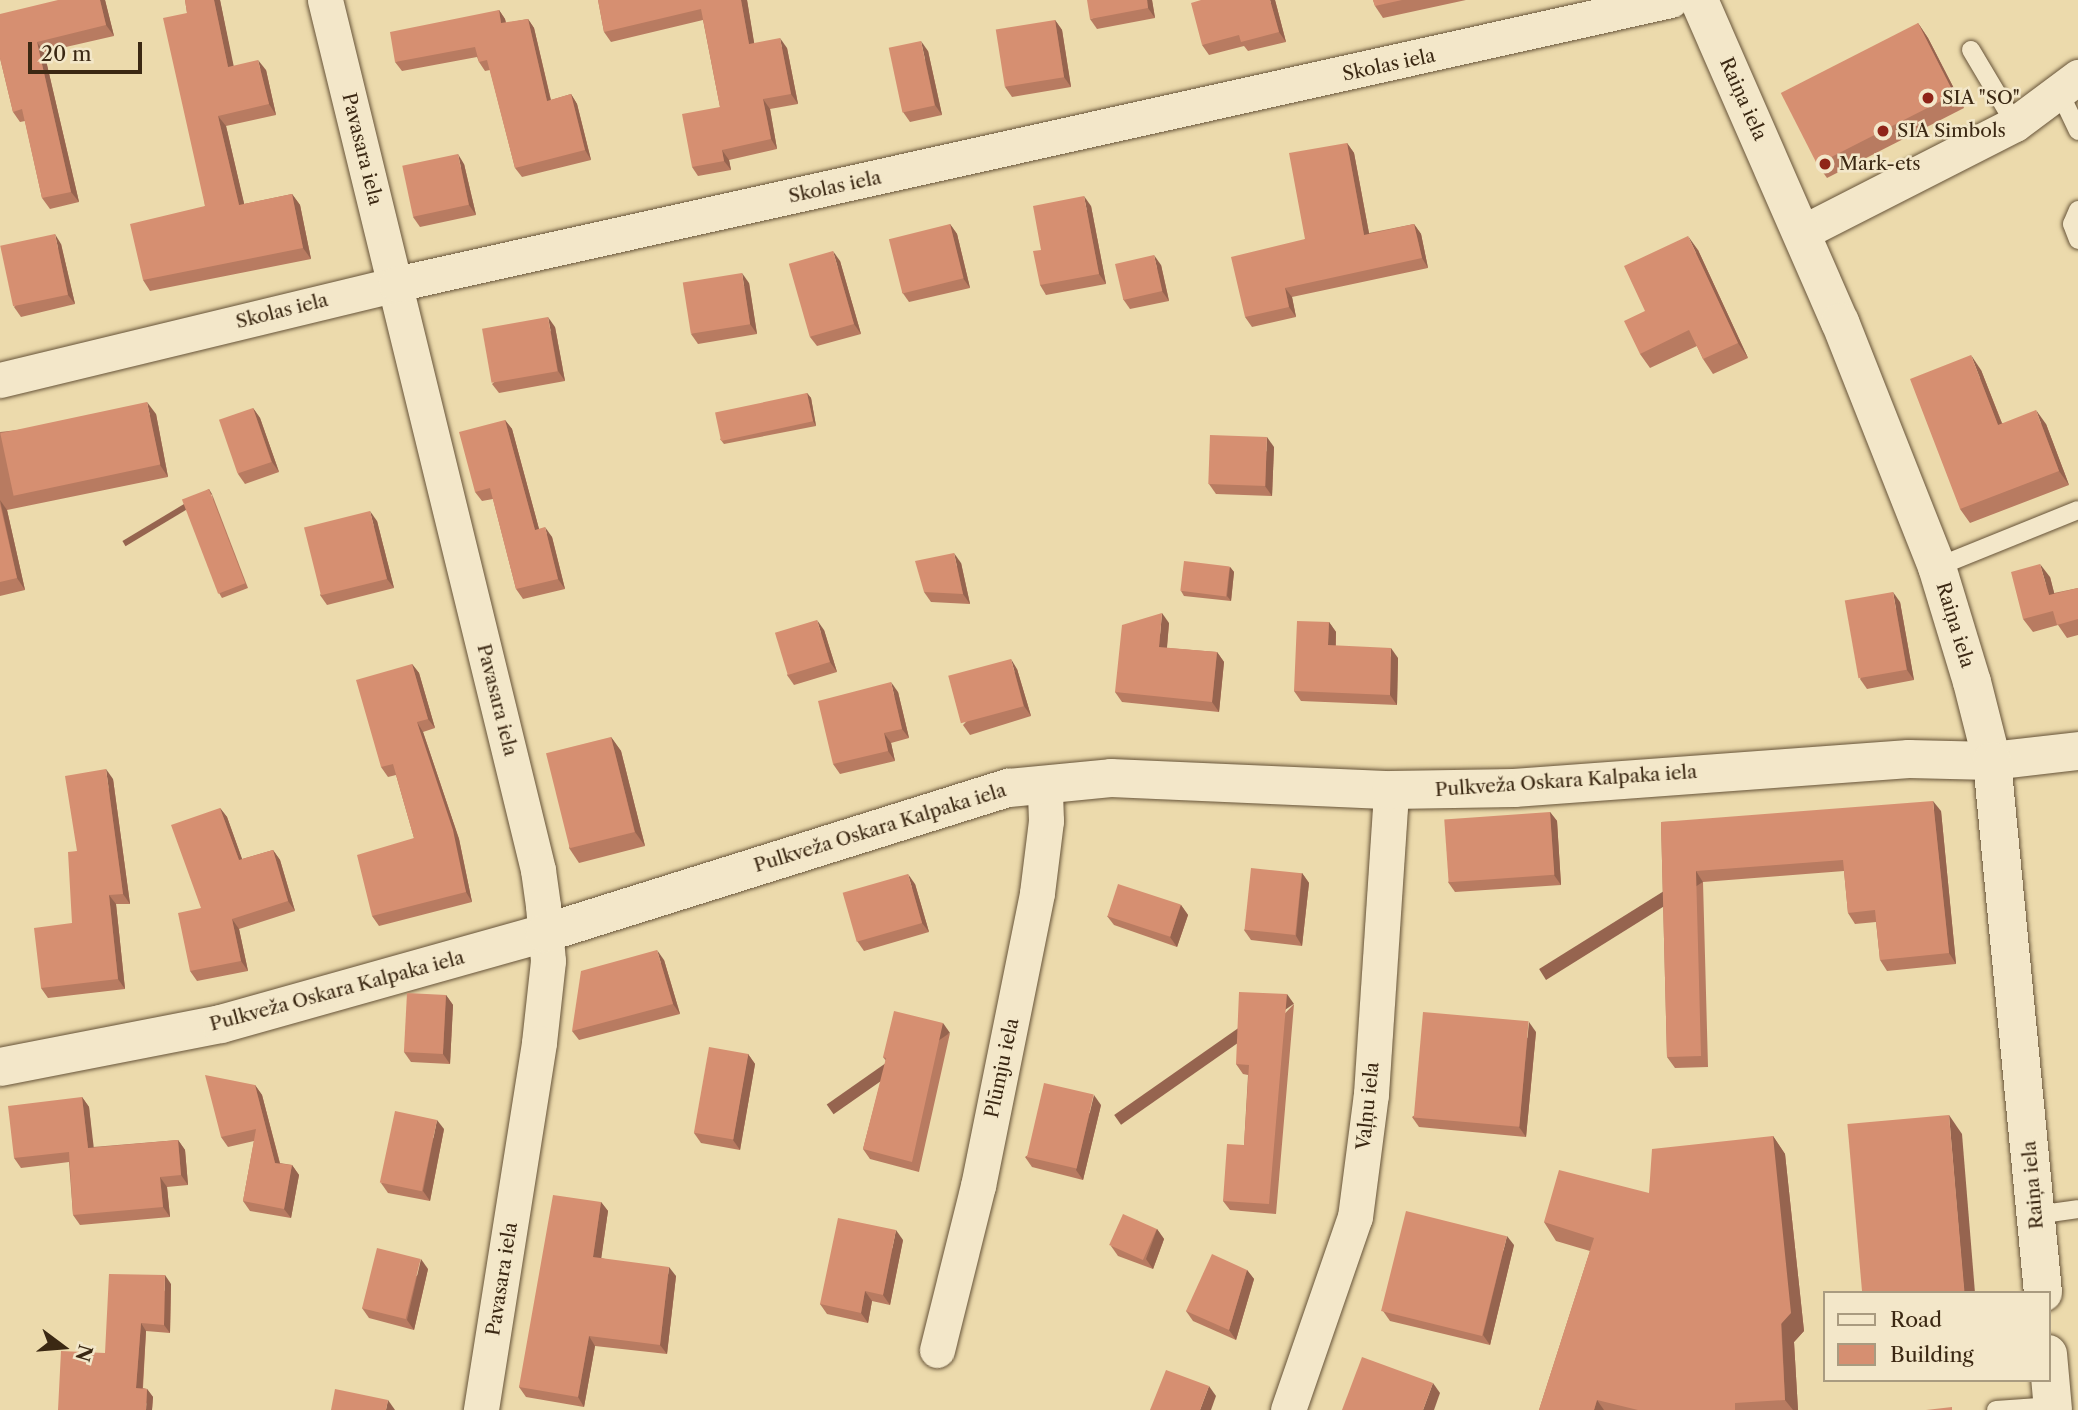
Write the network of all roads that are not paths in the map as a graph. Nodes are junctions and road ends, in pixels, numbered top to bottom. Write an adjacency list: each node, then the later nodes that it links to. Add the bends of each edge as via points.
1 (325, 0): 11 (street, Pavasara iela)
2 (1671, 0): 11 (street, Skolas iela)
3 (1699, 0): 9 (street, Raiņa iela)
4 (1970, 50): 6 (lane)
5 (2068, 84): 6 (street); 7 (lane)
6 (2015, 124): 9 (street)
7 (2078, 131)
8 (2078, 209): 10 (lane, via 2072,224)
9 (1803, 232): 14 (street, Raiņa iela)
10 (2078, 240)
11 (396, 284): 12 (street, Skolas iela); 19 (street, Pavasara iela, via 538,870)
12 (0, 380)
13 (2078, 510): 14 (lane)
14 (1937, 567): 16 (street, Raiņa iela)
15 (2078, 751): 16 (street, Pulkveža Oskara Kalpaka iela)
16 (1992, 761): 18 (street, Pulkveža Oskara Kalpaka iela, via 1909,760 1514,788); 22 (street, Raiņa iela)
17 (1045, 783): 18 (street, Pulkveža Oskara Kalpaka iela, via 1111,778); 19 (street, Pulkveža Oskara Kalpaka iela, via 1009,788 935,810); 24 (street, Plūmju iela, via 1046,821 1037,893 978,1186)
18 (1391, 790): 28 (street, Vaļņu iela, via 1371,1094 1355,1217)
19 (545, 933): 20 (street, Pulkveža Oskara Kalpaka iela, via 221,1024); 27 (street, Pavasara iela, via 548,961 539,1043)
20 (0, 1068)
21 (2078, 1209): 22 (lane)
22 (2036, 1215): 23 (street, Raiņa iela)
23 (2043, 1291)
24 (937, 1350)
25 (2050, 1376): 26 (street)
26 (2053, 1408): 29 (lane)
27 (481, 1410)
28 (1287, 1410)
29 (1996, 1410)

